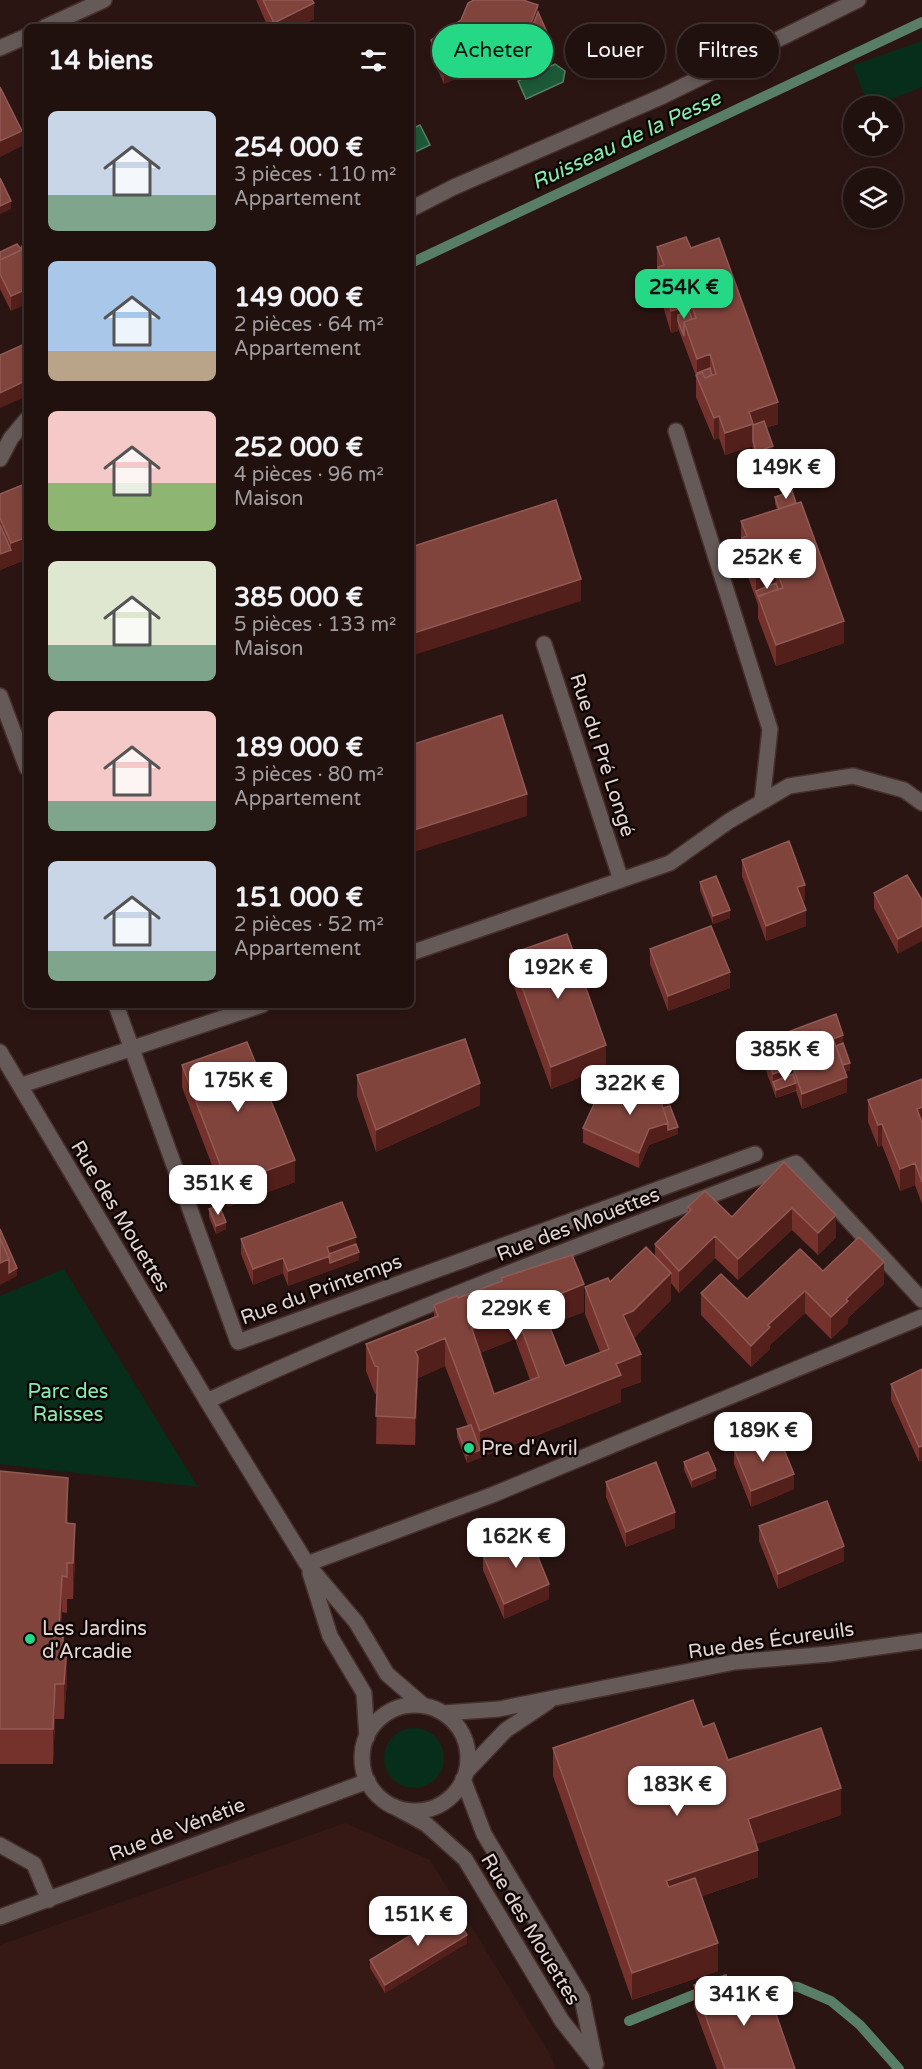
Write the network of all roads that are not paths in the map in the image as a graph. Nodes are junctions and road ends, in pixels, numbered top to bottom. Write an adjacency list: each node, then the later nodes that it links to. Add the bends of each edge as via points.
1 (104, 0): 3 (street)
2 (858, 0): 6 (street, via 663,96)
3 (52, 24)
4 (24, 37): 5 (street)
5 (0, 48)
6 (414, 207)
7 (24, 422): 9 (street, via 10,438)
8 (676, 431): 13 (street, via 770,729)
9 (0, 459)
10 (544, 644): 15 (street, Rue du Pré Longé)
11 (0, 696): 12 (street)
12 (24, 760)
13 (762, 802): 14 (street, via 789,786 854,776 903,790); 15 (street, via 670,863)
14 (922, 803)
15 (621, 880): 16 (street)
16 (414, 952)
17 (117, 1008): 19 (street, Rue du Printemps)
18 (253, 1008): 19 (street)
19 (133, 1050): 21 (street); 22 (street, Rue du Printemps, via 238,1342)
20 (0, 1052): 21 (street, Rue des Mouettes)
21 (22, 1085): 25 (street, Rue des Mouettes)
22 (755, 1154)
23 (922, 1300): 25 (street, Rue des Mouettes, via 796,1163 591,1240 263,1374)
24 (922, 1317): 26 (street, via 492,1495)
25 (207, 1401): 26 (street, Rue des Mouettes)
26 (307, 1564): 29 (street, Rue des Mouettes, via 356,1622 387,1674); 31 (street, Rue des Mouettes, via 330,1636 364,1693)
27 (922, 1641): 28 (street, Rue des Écureuils, via 735,1662)
28 (556, 1697): 30 (street, Rue des Écureuils, via 499,1709); 32 (street, Rue des Écureuils, via 506,1730)
29 (424, 1706): 30 (street); 31 (street, via 404,1706 385,1714)
30 (444, 1713): 32 (street, via 465,1739)
31 (367, 1738): 33 (street, via 363,1763)
32 (465, 1776): 34 (street, via 453,1795 429,1809 410,1811); 38 (street, Rue des Mouettes, via 484,1834 582,1998)
33 (368, 1780): 34 (street, via 378,1796); 36 (street, Rue de Vénétie)
34 (393, 1806): 38 (street, Rue des Mouettes, via 426,1824 465,1859 553,2007)
35 (0, 1845): 36 (street, via 34,1864)
36 (49, 1900): 37 (street, Rue de Vénétie)
37 (0, 1917)
38 (597, 2066)

